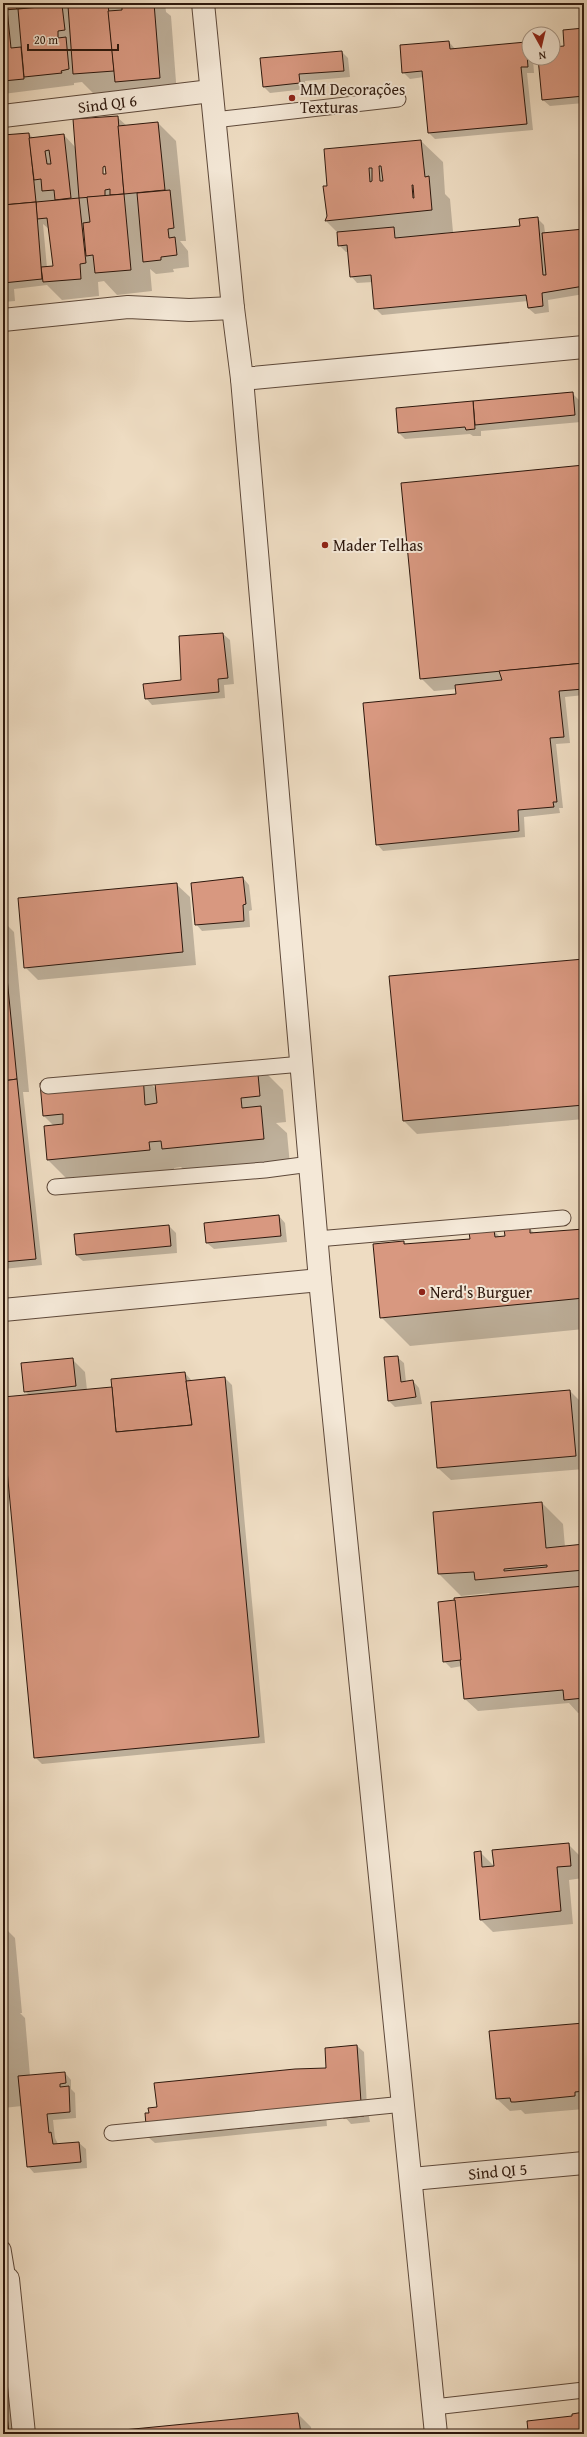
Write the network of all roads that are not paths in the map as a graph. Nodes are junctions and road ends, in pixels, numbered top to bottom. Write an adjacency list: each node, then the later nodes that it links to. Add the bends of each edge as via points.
1 (203, 3): 2 (street)
2 (211, 91): 4 (street, Sind QI 6); 5 (street)
3 (398, 99): 5 (lane)
4 (3, 116)
5 (214, 120): 6 (street)
6 (232, 308): 7 (street, via 189,310 128,307); 9 (street)
7 (3, 320)
8 (584, 347): 9 (street)
9 (242, 379): 10 (street)
10 (302, 1064): 11 (lane); 12 (street)
11 (48, 1086)
12 (310, 1164): 13 (lane, via 257,1171); 15 (street)
13 (55, 1186)
14 (563, 1218): 15 (lane)
15 (317, 1238): 16 (street)
16 (320, 1280): 17 (street); 18 (street)
17 (3, 1310)
18 (404, 2104): 19 (lane); 21 (street)
19 (112, 2133)
20 (584, 2163): 21 (street, Sind QI 5)
21 (412, 2179): 25 (street)
22 (3, 2249): 23 (lane)
23 (5, 2279): 26 (street)
24 (584, 2390): 25 (lane)
25 (434, 2407): 27 (street)
26 (24, 2434)
27 (436, 2434)

